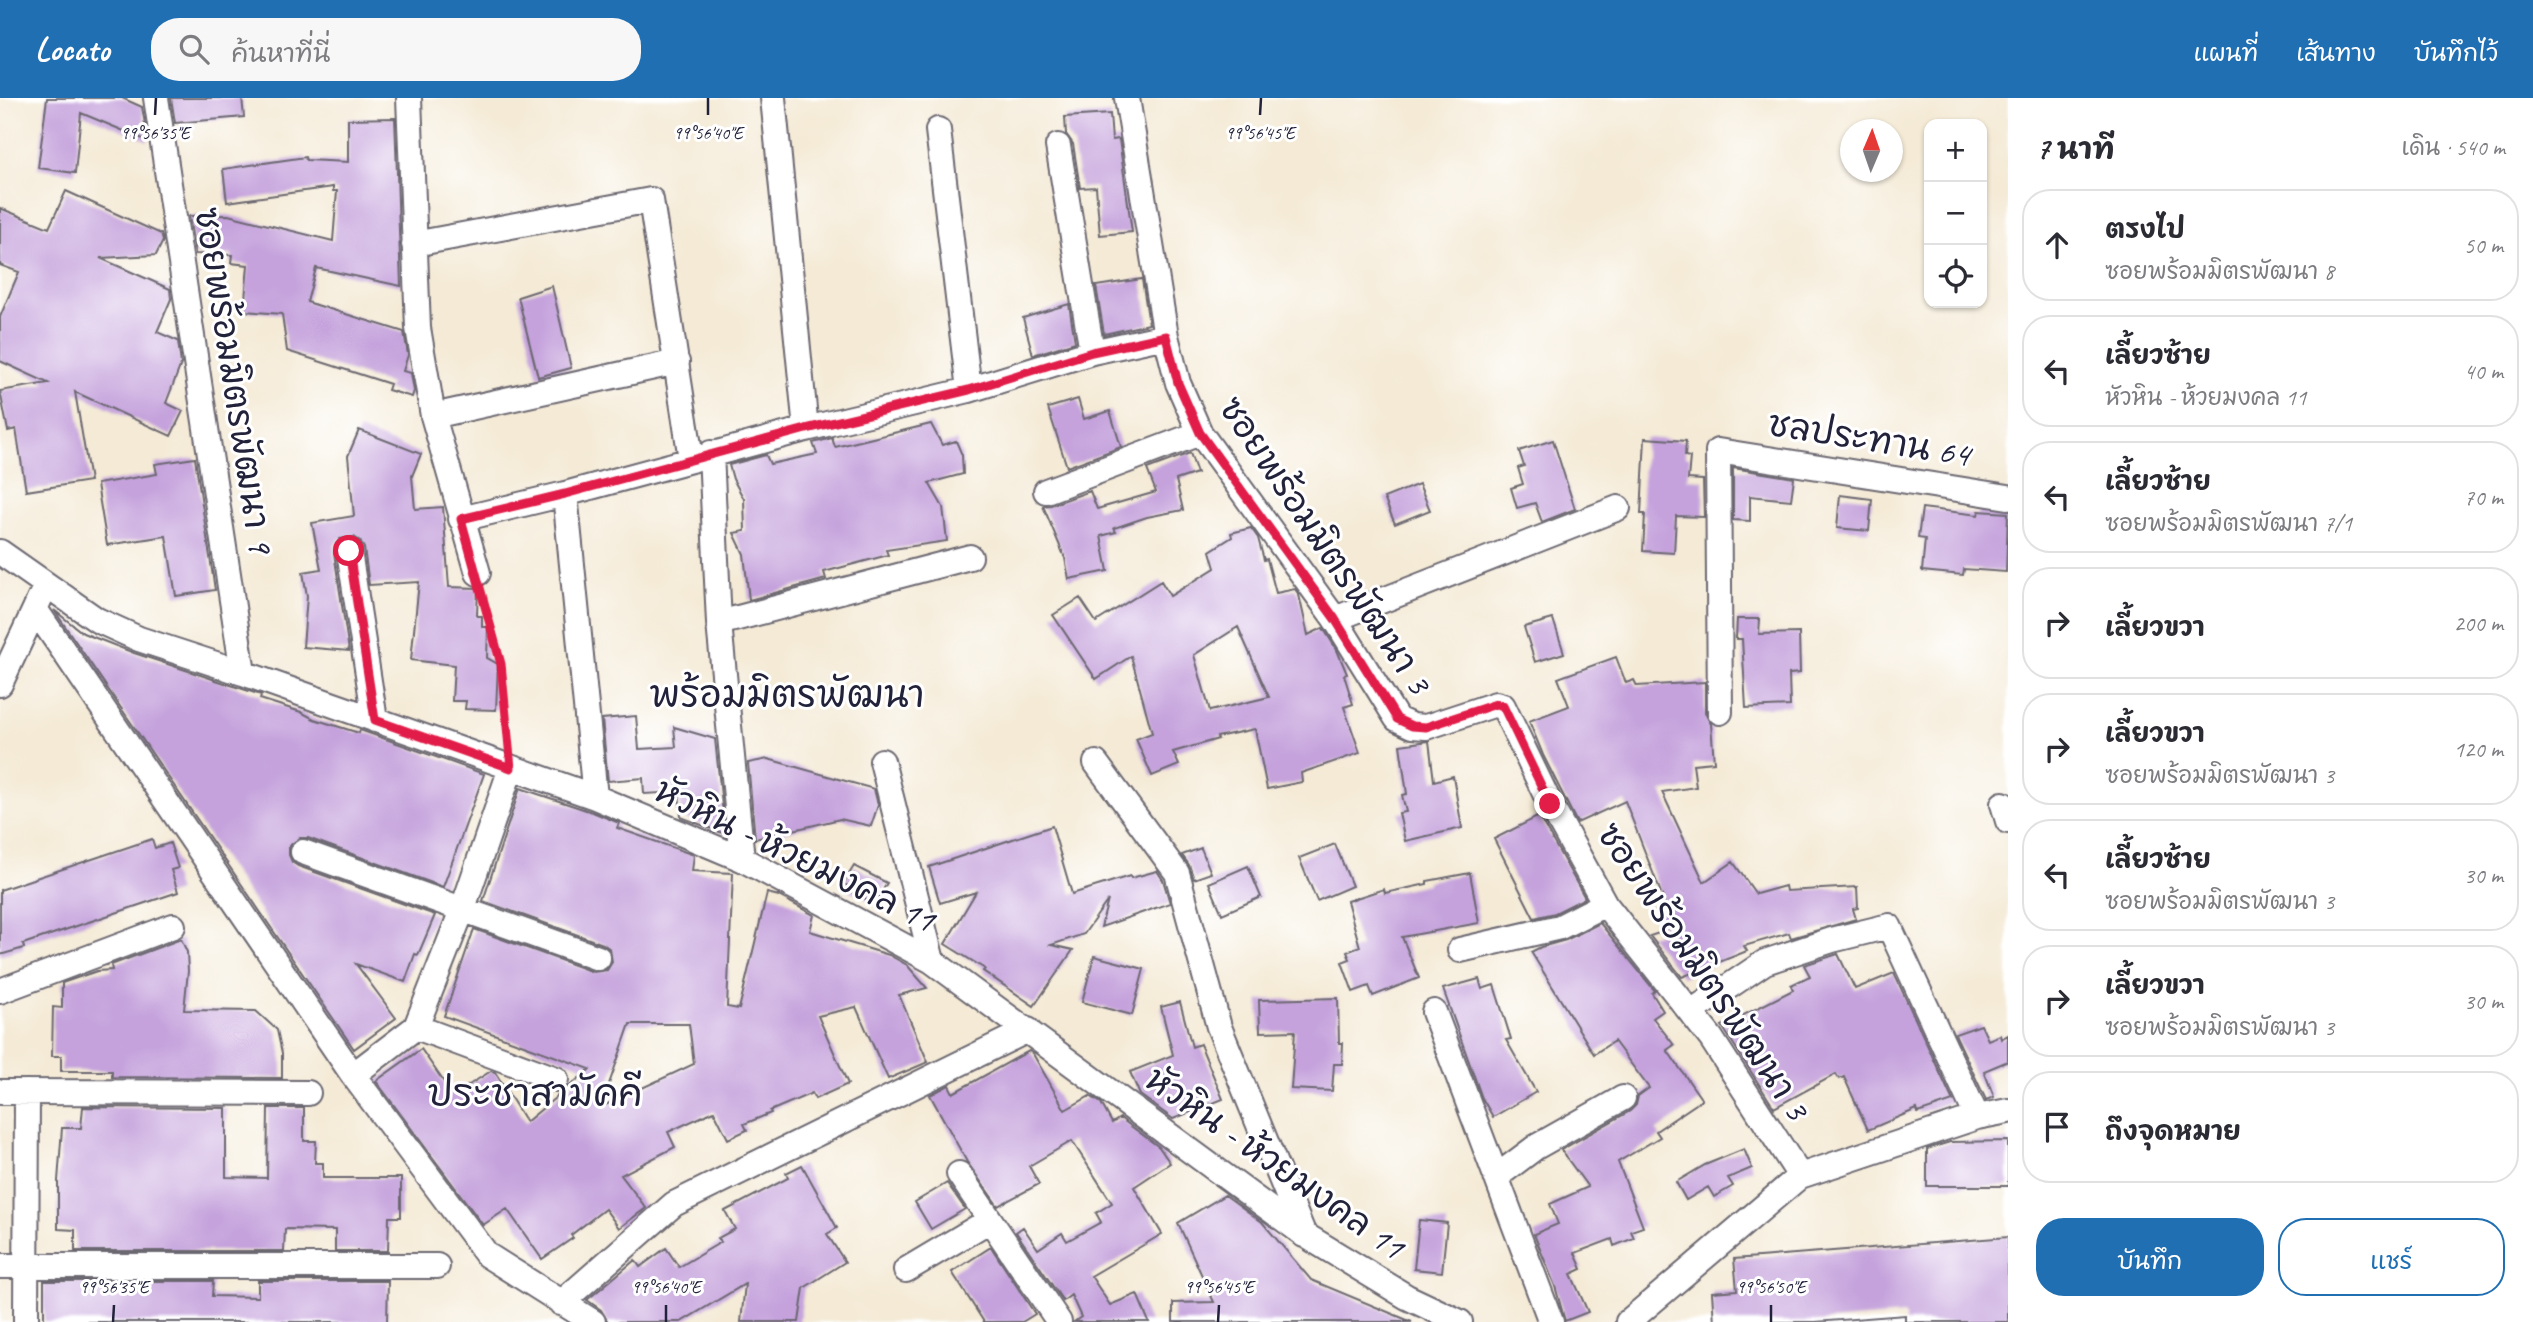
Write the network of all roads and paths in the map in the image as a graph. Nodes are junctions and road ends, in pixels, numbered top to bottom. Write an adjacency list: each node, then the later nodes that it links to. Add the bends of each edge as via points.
1 (156, 98): 29 (street, ซอยพร้อมมิตรพัฒนา 9)
2 (409, 98): 7 (street)
3 (773, 98): 13 (street)
4 (1127, 98): 8 (street, ซอยพร้อมมิตรพัฒนา 3)
5 (938, 130): 11 (street)
6 (1058, 146): 9 (street)
7 (414, 244): 10 (street, via 651,200); 12 (street, via 418,328)
8 (1166, 336): 9 (street); 14 (street, ซอยพร้อมมิตรพัฒนา 3, via 1178,383)
9 (1092, 352): 11 (street)
10 (677, 362): 12 (street); 15 (street)
11 (969, 390): 13 (street)
12 (433, 416): 20 (street)
13 (806, 429): 15 (street)
14 (1200, 433): 16 (street); 27 (street, ซอยพร้อมมิตรพัฒนา 3)
15 (701, 456): 17 (street); 28 (street)
16 (1046, 491)
17 (565, 494): 20 (street); 36 (street)
18 (2008, 497): 31 (street, ชลประทาน 64, via 1718,451)
19 (1618, 508): 27 (street)
20 (461, 519): 24 (street)
21 (349, 551): 32 (street)
22 (0, 552): 25 (street, หัวหิน - ห้วยมงคล 11)
23 (970, 557): 28 (street)
24 (478, 573): 35 (path, via 501,664)
25 (46, 585): 26 (street); 29 (street, หัวหิน - ห้วยมงคล 11, via 97,620 139,639)
26 (35, 609): 30 (street); 50 (street)
27 (1335, 619): 39 (street, ซอยพร้อมมิตรพัฒนา 3, via 1397,719 1426,727 1496,704 1503,706)
28 (719, 623): 38 (street)
29 (243, 673): 32 (street, หัวหิน - ห้วยมงคล 11)
30 (0, 684)
31 (1720, 712)
32 (375, 720): 35 (street, หัวหิน - ห้วยมงคล 11)
33 (882, 761): 44 (street)
34 (1096, 763): 62 (street, via 1177,873 1219,1027)
35 (511, 768): 36 (street, หัวหิน - ห้วยมงคล 11); 40 (street)
36 (595, 797): 38 (street, หัวหิน - ห้วยมงคล 11)
37 (303, 852): 40 (street)
38 (742, 859): 44 (street, หัวหิน - ห้วยมงคล 11)
39 (1605, 904): 42 (street, via 1560,927); 47 (street, ซอยพร้อมมิตรพัฒนา 3)
40 (463, 908): 43 (street); 48 (street)
41 (173, 926): 45 (street)
42 (1460, 950)
43 (598, 958)
44 (932, 961): 49 (street, หัวหิน - ห้วยมงคล 11)
45 (0, 991)
46 (1434, 1012): 59 (street)
47 (1691, 1012): 57 (street, via 1765,962 1889,926); 60 (street, ซอยพร้อมมิตรพัฒนา 3)
48 (416, 1027): 50 (street); 51 (street)
49 (1028, 1030): 62 (street, หัวหิน - ห้วยมงคล 11); 67 (street, via 674,1204)
50 (353, 1074): 67 (street, via 487,1255)
51 (556, 1079)
52 (0, 1092): 53 (street)
53 (27, 1092): 54 (street); 65 (street)
54 (308, 1093)
55 (1623, 1098): 59 (street, via 1536,1147)
56 (2008, 1111): 57 (street)
57 (1977, 1117): 60 (street)
58 (959, 1174): 61 (street)
59 (1496, 1177): 72 (street)
60 (1800, 1177): 73 (street)
61 (990, 1220): 66 (street); 70 (street)
62 (1305, 1235): 71 (street, หัวหิน - ห้วยมงคล 11, via 1407,1297)
63 (0, 1266): 65 (street)
64 (437, 1266): 65 (street)
65 (27, 1267): 68 (street)
66 (906, 1270)
67 (561, 1303): 69 (street)
68 (26, 1322)
69 (593, 1322)
70 (1059, 1322)
71 (1460, 1322)
72 (1551, 1322)
73 (1628, 1322)

